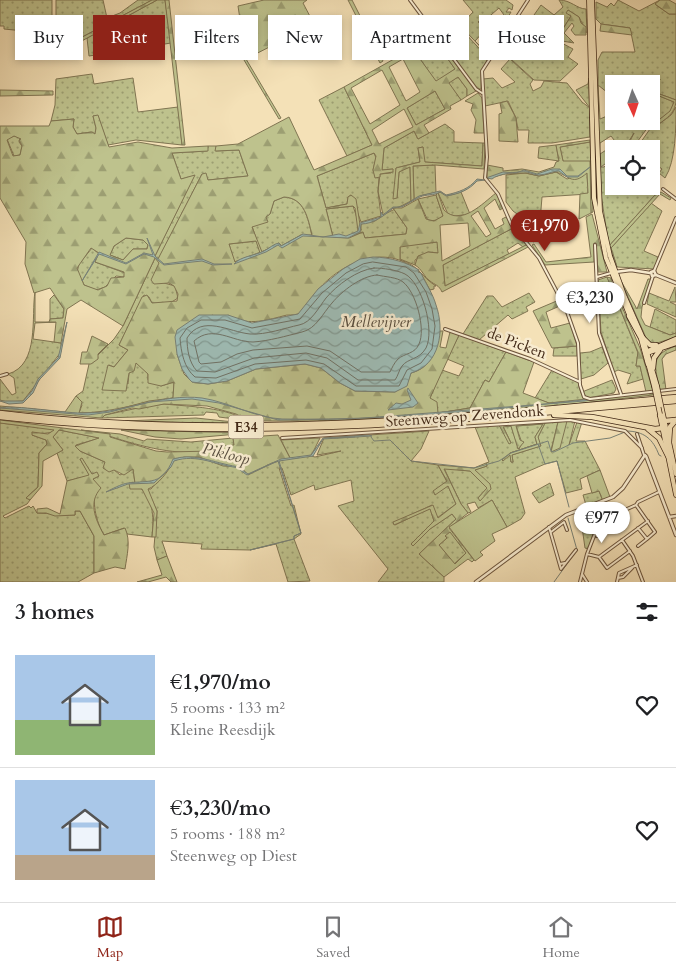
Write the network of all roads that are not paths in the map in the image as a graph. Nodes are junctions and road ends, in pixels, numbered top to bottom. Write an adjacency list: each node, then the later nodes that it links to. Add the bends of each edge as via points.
1 (410, 0): 4 (street)
2 (528, 0): 4 (street, via 485,66)
3 (591, 0): 9 (main road, via 595,203 600,234)
4 (482, 93): 25 (street, via 487,157 485,178 498,194 513,226 539,258 566,309 578,343)
5 (663, 189): 6 (street)
6 (676, 199)
7 (676, 218): 10 (street)
8 (595, 245): 11 (street)
9 (613, 273): 10 (street, via 631,270); 11 (street); 14 (main road); 16 (main road)
10 (654, 274): 12 (street); 13 (street)
11 (597, 277): 28 (street, via 600,335)
12 (676, 283)
13 (644, 303)
14 (629, 316): 20 (highway); 21 (main road)
15 (445, 329): 25 (street, de Picken, via 530,359)
16 (643, 338): 19 (highway, via 651,345); 20 (main road)
17 (676, 339): 19 (highway)
18 (676, 344): 19 (highway)
19 (661, 346): 20 (highway); 22 (highway, via 655,354)
20 (647, 351): 21 (highway); 22 (main road)
21 (648, 364): 26 (main road)
22 (653, 368): 26 (main road)
23 (7, 374): 24 (street)
24 (0, 376)
25 (580, 382): 28 (street, via 581,391 587,398)
26 (656, 386): 33 (main road, bridge)
27 (676, 389): 28 (street)
28 (621, 395)
29 (676, 397): 31 (highway, E34, via 452,417 290,426 141,424)
30 (676, 401): 32 (highway, E34)
31 (0, 413)
32 (542, 414): 34 (highway, E34, via 389,425 251,430 142,428); 37 (highway, via 592,417)
33 (661, 414): 36 (highway)
34 (0, 417)
35 (676, 420): 36 (highway); 40 (highway, via 670,427)
36 (664, 425): 37 (highway); 40 (main road); 42 (main road)
37 (645, 427): 42 (highway, via 659,438)
38 (637, 434): 41 (street)
39 (282, 438): 41 (street, Steenweg op Zevendonk, via 570,420 625,431)
40 (669, 442): 44 (main road)
41 (642, 448): 43 (street)
42 (668, 456): 46 (main road)
43 (644, 457): 45 (street); 47 (street, via 623,488)
44 (676, 474)
45 (659, 492): 48 (street); 52 (street)
46 (676, 495)
47 (603, 502): 49 (street); 55 (street, via 572,511)
48 (636, 505): 50 (street); 53 (street)
49 (605, 507): 50 (street, via 611,507); 60 (street)
50 (616, 514): 54 (street)
51 (676, 516): 52 (street)
52 (669, 517): 61 (street)
53 (648, 521): 57 (street); 62 (street, via 655,532)
54 (622, 523)
55 (549, 527): 59 (street); 75 (street)
56 (610, 527): 60 (street, via 598,536)
57 (638, 528): 62 (street); 63 (street)
58 (567, 530): 59 (street, via 564,522)
59 (551, 532): 70 (street)
60 (594, 532): 67 (street)
61 (676, 535)
62 (647, 539): 64 (street)
63 (622, 540): 66 (street); 68 (street)
64 (638, 546)
65 (576, 550): 70 (street, via 561,569)
66 (630, 551): 68 (street, via 607,568); 71 (street)
67 (587, 554): 68 (street); 73 (street)
68 (599, 557)
69 (565, 563): 70 (street)
70 (560, 564)
71 (637, 565): 72 (street); 79 (street)
72 (632, 568): 74 (street); 74 (street, via 619,573)
73 (582, 574): 76 (street); 77 (street)
74 (618, 578): 78 (street)
75 (476, 582)
76 (580, 582)
77 (587, 582)
78 (616, 582)
79 (643, 582)

